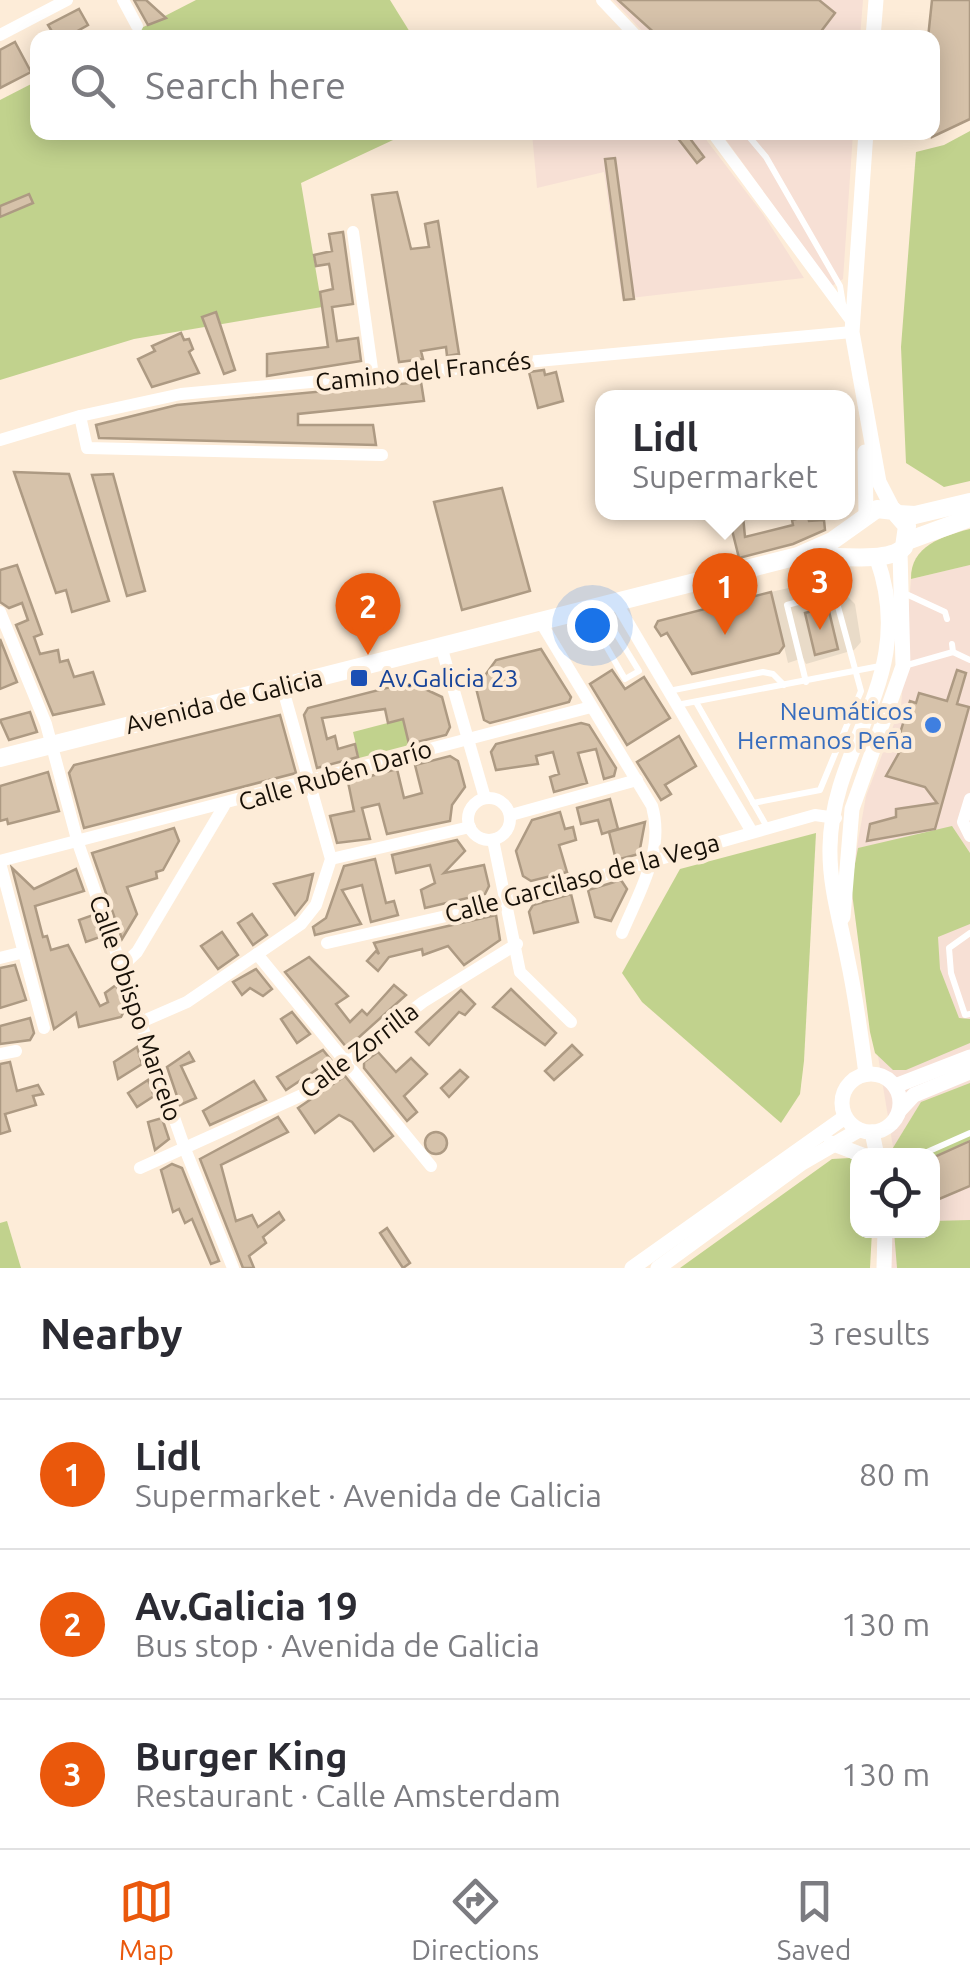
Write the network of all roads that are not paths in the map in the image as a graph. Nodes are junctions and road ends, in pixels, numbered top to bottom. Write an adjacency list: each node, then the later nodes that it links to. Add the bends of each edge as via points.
1 (67, 0): 8 (street)
2 (122, 0): 5 (street)
3 (602, 0): 6 (street)
4 (876, 0): 7 (street)
5 (137, 26)
6 (630, 30)
7 (874, 30)
8 (0, 35)
9 (718, 140): 13 (street)
10 (752, 140): 13 (lane, via 840,286)
11 (865, 140): 13 (street)
12 (353, 232): 14 (street)
13 (850, 323): 14 (street, Camino del Francés); 16 (street)
14 (372, 376): 15 (street, Camino del Francés, via 181,394)
15 (80, 416): 17 (street, Camino del Francés); 18 (street, via 87,448)
16 (864, 418): 20 (street, via 879,482); 21 (street)
17 (0, 440)
18 (382, 455)
19 (970, 502): 20 (main road, via 915,515)
20 (896, 512): 21 (main road, via 883,508); 23 (main road, via 907,526)
21 (864, 517): 24 (main road, Avenida de Galicia); 25 (main road, via 858,542)
22 (970, 518): 23 (main road)
23 (904, 546): 25 (main road); 26 (street)
24 (798, 556): 25 (main road, Avenida de Galicia); 27 (main road, Avenida de Galicia)
25 (873, 557): 33 (street, via 888,588)
26 (904, 593): 29 (lane); 33 (street)
27 (600, 606): 27 (lane, via 624,679 639,671); 30 (main road, Avenida de Galicia); 38 (street)
28 (0, 612): 43 (street, Calle Obispo Marcelo)
29 (947, 619)
30 (540, 621): 31 (main road, Avenida de Galicia); 41 (street)
31 (442, 646): 36 (main road, Avenida de Galicia); 42 (street)
32 (970, 660): 33 (lane, via 952,648)
33 (894, 665): 34 (lane); 52 (street, via 845,777); 63 (street, via 852,809)
34 (856, 672): 35 (lane); 35 (lane, via 834,592 787,604); 49 (lane, via 860,698 820,790)
35 (806, 682): 37 (lane)
36 (282, 686): 43 (main road, Avenida de Galicia); 45 (street)
37 (785, 686): 38 (lane, via 763,672); 39 (lane)
38 (669, 692): 40 (street)
39 (696, 702): 40 (lane); 49 (lane)
40 (677, 705): 55 (street)
41 (592, 706): 42 (street, Calle Rubén Darío); 46 (street)
42 (468, 738): 45 (street, Calle Rubén Darío); 47 (street)
43 (51, 745): 44 (main road, Avenida de Galicia); 58 (street, Calle Obispo Marcelo)
44 (2, 751)
45 (308, 780): 50 (street, Calle Rubén Darío); 59 (street)
46 (636, 780): 51 (street); 60 (street, via 658,824)
47 (484, 798): 51 (street, via 502,801); 53 (street, via 472,807)
48 (970, 799): 56 (street, via 963,822)
49 (753, 803): 54 (lane)
50 (224, 806): 58 (street, Calle Rubén Darío); 71 (street, via 137,952)
51 (511, 815): 57 (street, via 510,825)
52 (836, 818): 54 (street, Calle Garcilaso de la Vega, via 816,815); 63 (street, via 831,863)
53 (470, 827): 57 (street); 59 (street)
54 (767, 828): 55 (street, Calle Garcilaso de la Vega)
55 (752, 832): 60 (street, Calle Garcilaso de la Vega)
56 (970, 836)
57 (493, 840): 62 (street)
58 (78, 843): 61 (street, Calle Rubén Darío); 71 (street, Calle Obispo Marcelo)
59 (331, 859): 69 (street, via 308,914)
60 (652, 860): 62 (street, Calle Garcilaso de la Vega); 64 (street)
61 (0, 862): 68 (street)
62 (508, 902): 66 (street, Calle Garcilaso de la Vega); 67 (street)
63 (841, 926): 81 (street)
64 (622, 933)
65 (970, 933): 72 (lane, via 949,948 956,992)
66 (327, 942)
67 (518, 944): 74 (street, via 520,972); 79 (street, Calle Zorrilla, via 423,1002)
68 (24, 952): 70 (street); 75 (street)
69 (257, 954): 73 (street, via 187,1002); 79 (street)
70 (0, 958)
71 (122, 966): 73 (street, Calle Obispo Marcelo)
72 (970, 1014)
73 (141, 1022): 90 (street, Calle Obispo Marcelo)
74 (571, 1022)
75 (44, 1028)
76 (16, 1051): 77 (street)
77 (0, 1054)
78 (970, 1057): 82 (street)
79 (348, 1063): 90 (street, Calle Zorrilla, via 302,1096); 92 (street)
80 (970, 1072): 83 (street, via 914,1095)
81 (866, 1074): 82 (street); 84 (street, via 846,1088)
82 (895, 1086): 83 (street)
83 (900, 1110): 85 (street, via 892,1124)
84 (845, 1117): 85 (street); 96 (street)
85 (866, 1131): 87 (street); 88 (street)
86 (970, 1133): 89 (lane)
87 (831, 1143): 91 (street); 97 (street)
88 (873, 1148)
89 (936, 1148)
90 (186, 1149): 93 (street, Calle Zorrilla); 95 (street, Calle Obispo Marcelo)
91 (850, 1150)
92 (431, 1166)
93 (140, 1168)
94 (885, 1238): 98 (street)
95 (233, 1268)
96 (632, 1268)
97 (658, 1268)
98 (884, 1268)

